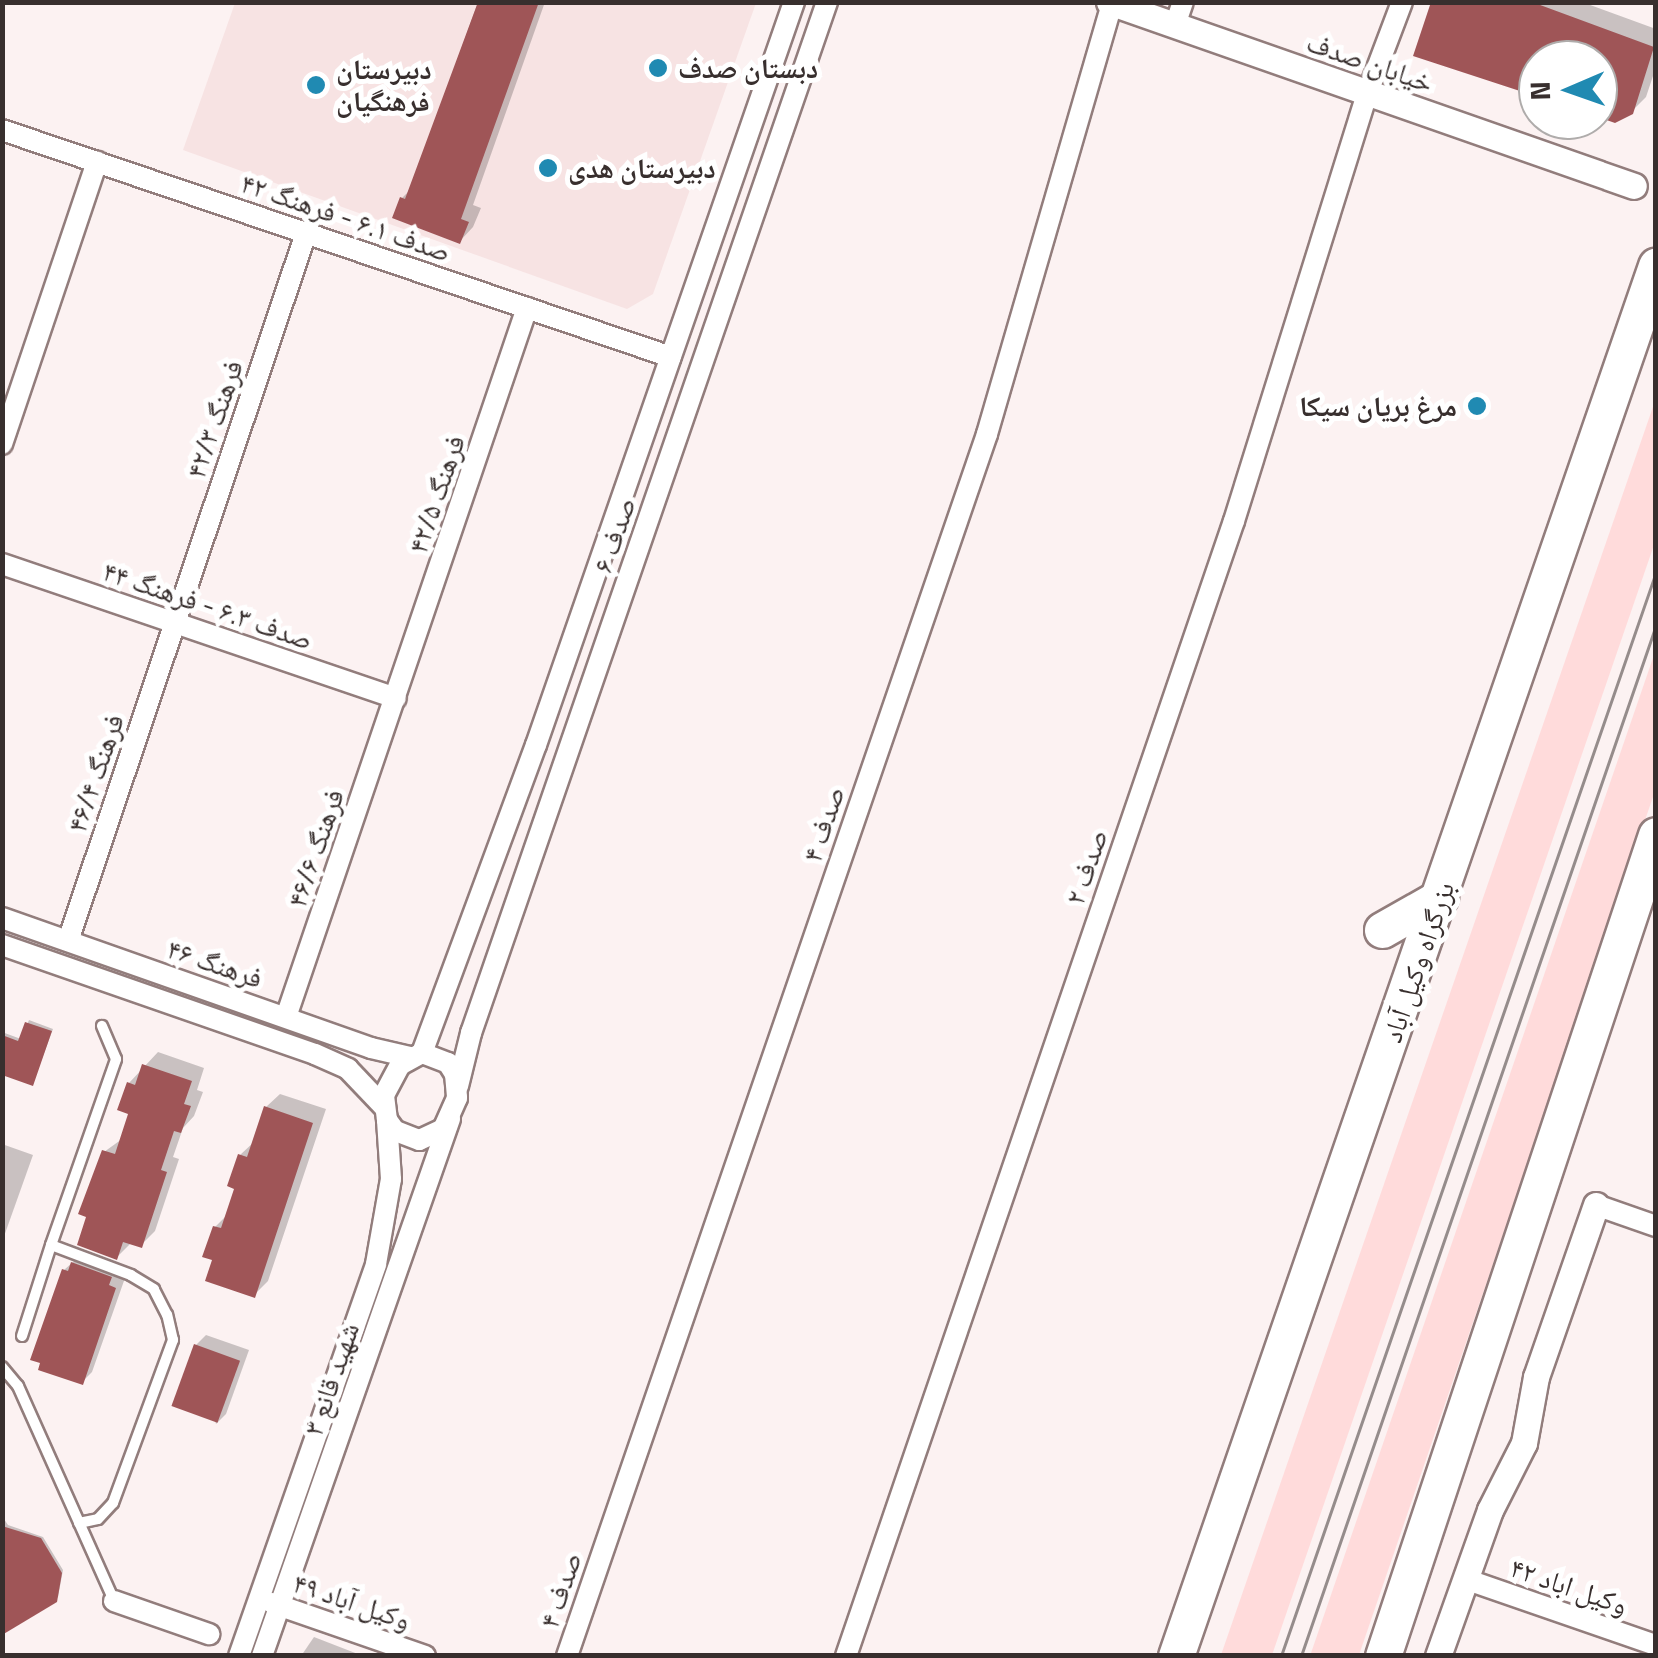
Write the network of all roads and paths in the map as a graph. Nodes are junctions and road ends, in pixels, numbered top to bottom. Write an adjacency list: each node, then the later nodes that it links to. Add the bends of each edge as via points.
1 (794, 2): 13 (street, صدف ۶)
2 (827, 2): 18 (street, صدف ۶)
3 (1402, 2): 6 (street, صدف ۲)
4 (1110, 3): 5 (street, خیابان صدف); 46 (street, صدف ۴, via 987,434)
5 (1179, 14): 6 (street, خیابان صدف)
6 (1368, 92): 9 (street, خیابان صدف); 47 (street, صدف ۲, via 1234,521)
7 (2, 130): 8 (street, صدف ۶.۱ - فرهنگ ۴۲)
8 (98, 162): 10 (street, صدف ۶.۱ - فرهنگ ۴۲); 14 (street)
9 (1623, 182)
10 (306, 233): 12 (street, صدف ۶.۱ - فرهنگ ۴۲); 16 (street, فرهنگ ۴۲/۳)
11 (1656, 266): 21 (highway, بزرگراه وکیل آباد)
12 (527, 308): 13 (street, صدف ۶.۱ - فرهنگ ۴۲); 19 (street, فرهنگ ۴۲/۵)
13 (671, 357): 17 (street, صدف ۶)
14 (2, 444)
15 (2, 564): 16 (street, صدف ۶.۳ - فرهنگ ۴۴)
16 (175, 622): 19 (street, صدف ۶.۳ - فرهنگ ۴۴); 24 (street, فرهنگ ۴۶/۴)
17 (576, 629): 18 (street); 28 (street, صدف ۶)
18 (606, 640): 29 (street, صدف ۶, via 470,1033)
19 (396, 698): 26 (street, فرهنگ ۴۶/۶)
20 (1656, 835): 49 (highway)
21 (1440, 897): 23 (highway); 48 (highway, بزرگراه وکیل آباد)
22 (2, 918): 24 (street, فرهنگ ۴۶)
23 (1382, 930)
24 (68, 941): 26 (street, فرهنگ ۴۶)
25 (2, 945): 30 (street, فرهنگ ۴۶, via 348,1068)
26 (286, 1017): 28 (street, فرهنگ ۴۶, via 370,1048)
27 (102, 1026): 34 (lane, via 116,1059)
28 (416, 1055): 29 (street, via 448,1063); 30 (street, via 392,1074)
29 (458, 1086): 31 (street)
30 (386, 1114): 31 (street, via 406,1138 420,1140); 40 (street, شهید قانع ۳, via 391,1180 376,1264)
31 (450, 1119): 40 (street, شهید قانع ۳)
32 (1596, 1205): 33 (street); 38 (street, via 1536,1377 1524,1443)
33 (1656, 1226)
34 (51, 1245): 35 (lane); 37 (lane, via 154,1289 173,1340 113,1503 98,1519)
35 (22, 1336)
36 (2, 1367): 37 (lane, via 18,1386)
37 (79, 1523): 39 (lane)
38 (1465, 1579): 42 (street, وکیل اباد ۴۲); 50 (street)
39 (114, 1601): 41 (street)
40 (271, 1602): 43 (street, شهید قانع ۳); 44 (street, شهید قانع ۳); 45 (street, وکیل آباد ۴۹)
41 (210, 1634)
42 (1656, 1646)
43 (238, 1656)
44 (262, 1656)
45 (425, 1656)
46 (567, 1656)
47 (846, 1656)
48 (1176, 1656)
49 (1383, 1656)
50 (1438, 1656)

